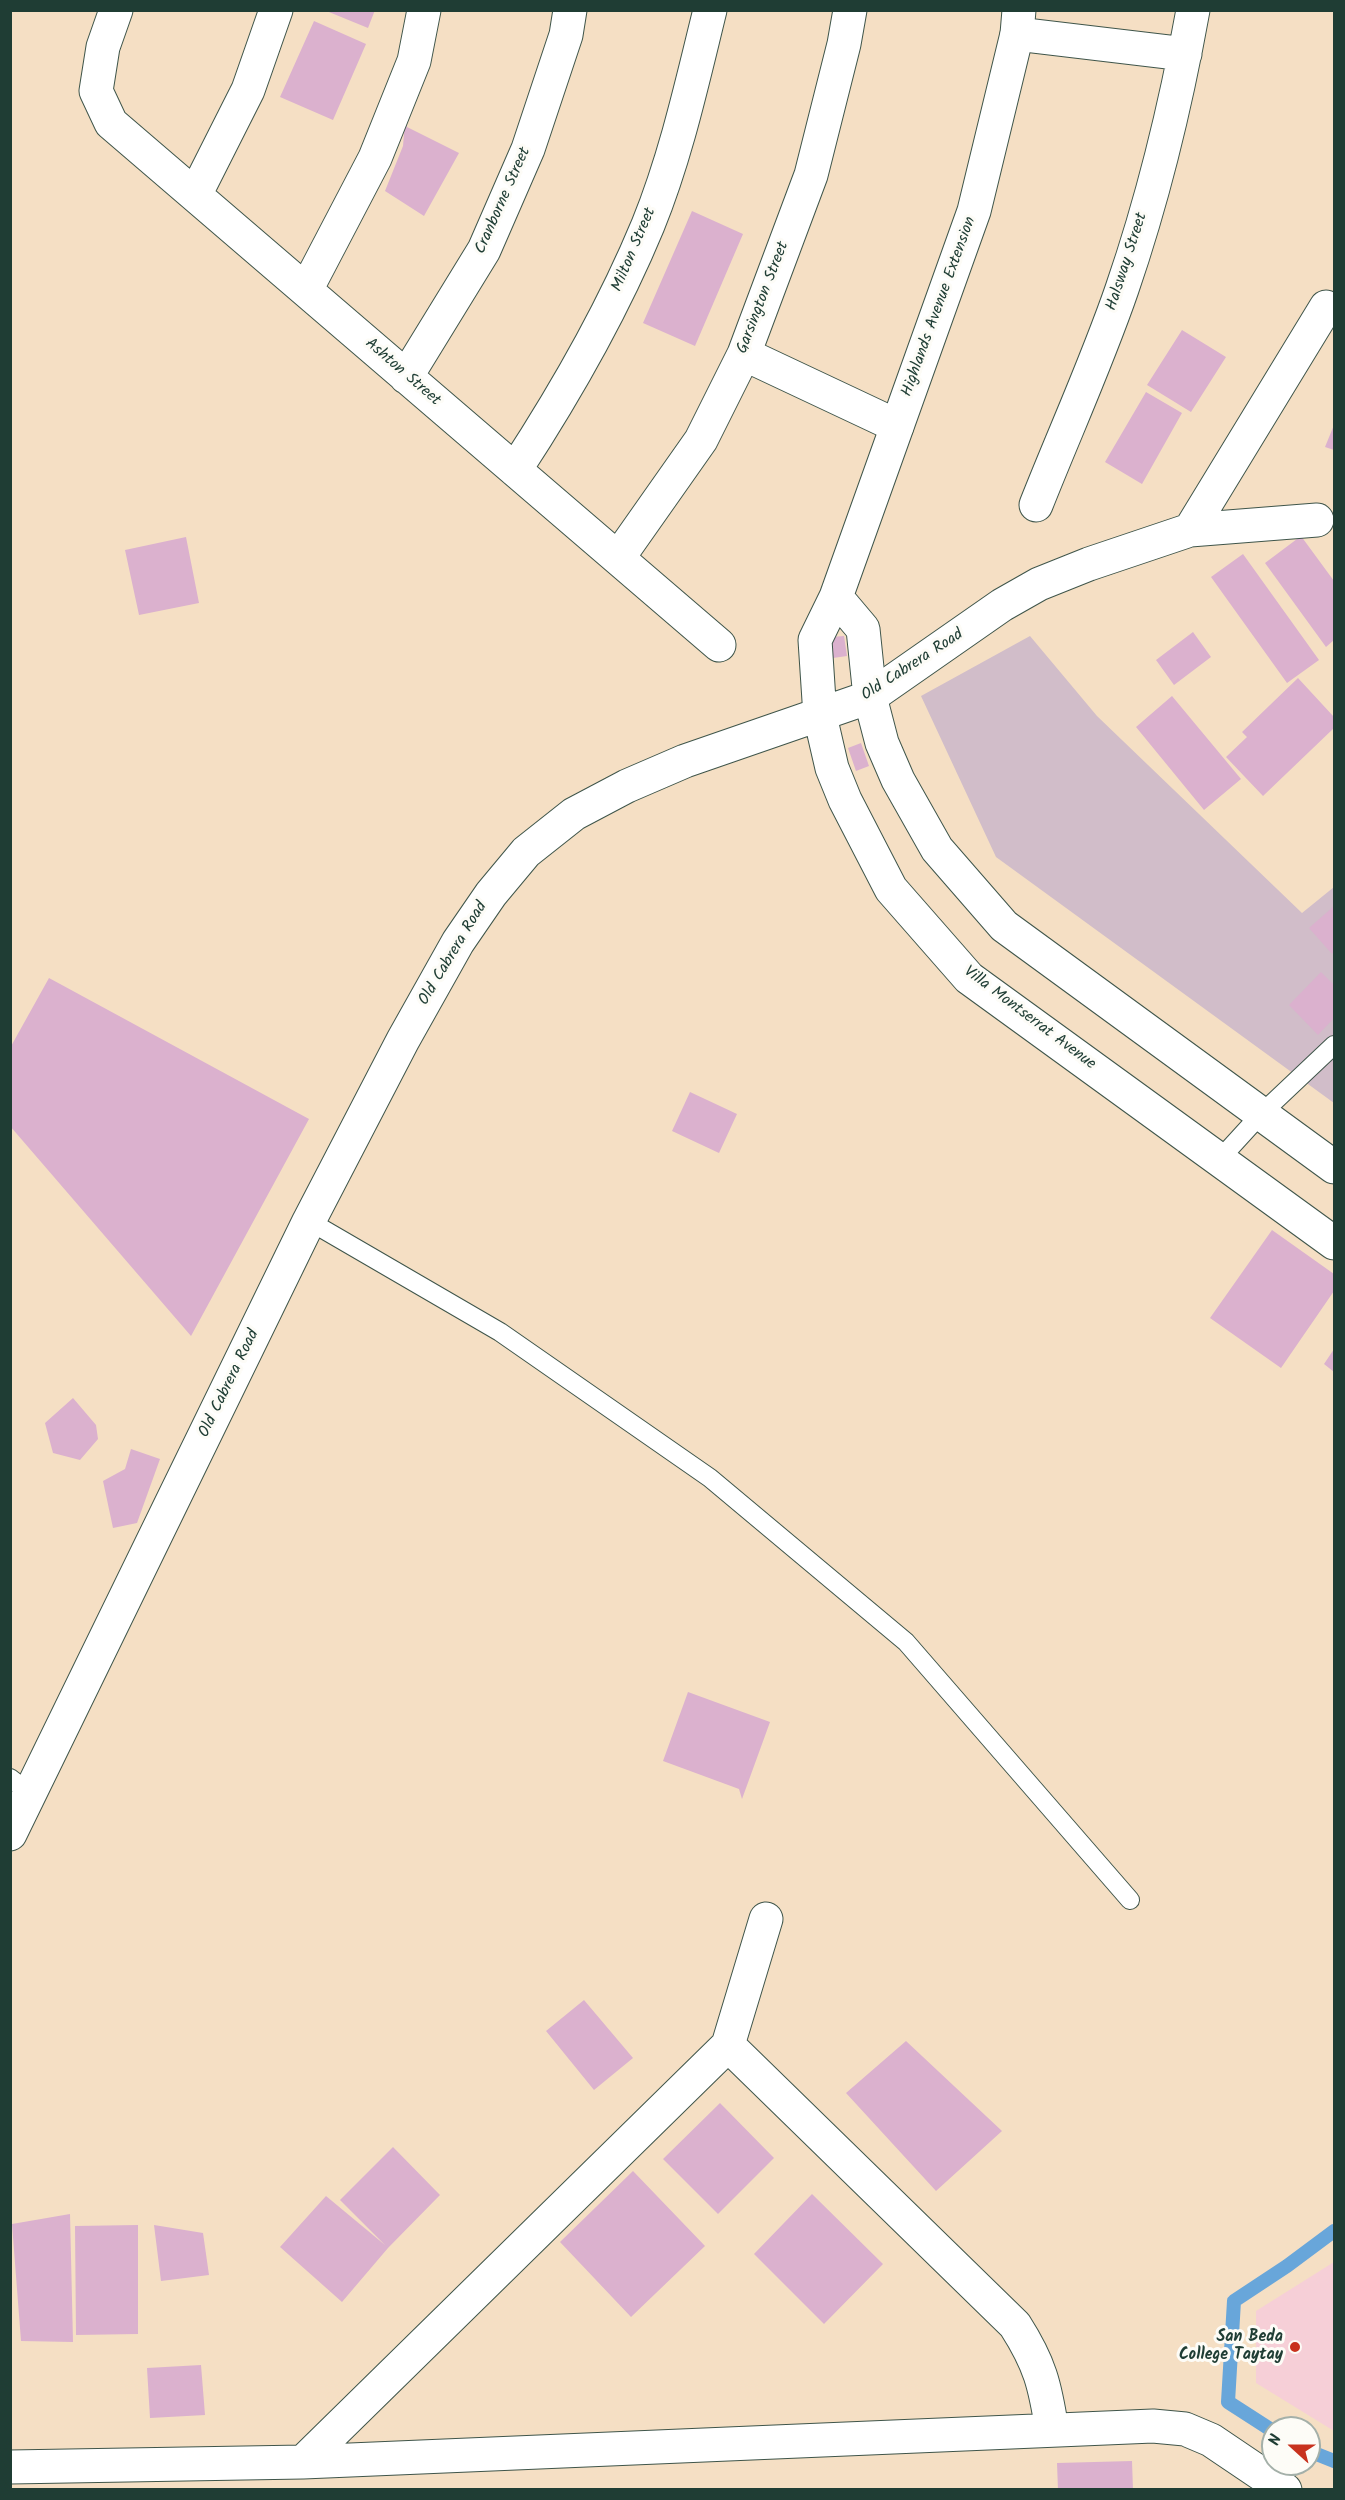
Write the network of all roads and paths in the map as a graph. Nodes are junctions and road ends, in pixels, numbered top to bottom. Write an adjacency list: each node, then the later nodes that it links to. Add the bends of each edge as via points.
1 (116, 10): 10 (street, Ashton Street, via 103,47 96,91 111,123)
2 (276, 10): 10 (street, via 248,90)
3 (424, 10): 11 (street, via 414,61 375,158)
4 (570, 10): 14 (street, Cranborne Street, via 566,34 528,149 484,250)
5 (710, 10): 16 (street, Milton Street, via 684,116 648,224 602,326)
6 (850, 10): 13 (street, Garsington Street, via 810,175)
7 (1193, 10): 9 (street, Halsway Street)
8 (1018, 22): 9 (street); 15 (street, Highlands Avenue Extension, via 974,211)
9 (1185, 54): 17 (street, Halsway Street, via 1122,290)
10 (195, 195): 11 (street, Ashton Street)
11 (306, 290): 14 (street, Ashton Street)
12 (1326, 307): 19 (street)
13 (744, 354): 15 (street); 20 (street, Garsington Street, via 700,440)
14 (406, 377): 16 (street, Ashton Street)
15 (897, 426): 21 (street, Highlands Avenue Extension)
16 (515, 470): 20 (street, Ashton Street)
17 (1036, 506)
18 (1317, 520): 19 (street, Old Cabrera Road)
19 (1190, 530): 23 (street, Old Cabrera Road, via 1040,584 1002,605)
20 (618, 558): 22 (street, Ashton Street)
21 (836, 597): 23 (street, via 863,629); 24 (street, Highlands Avenue Extension, via 815,640)
22 (719, 645)
23 (870, 697): 24 (street, Old Cabrera Road); 26 (street, via 882,742 898,780 937,849 1004,926)
24 (820, 716): 27 (street, Villa Montserrat Avenue, via 832,768 845,800 891,889 969,978); 29 (street, Old Cabrera Road, via 685,761 627,786 574,814 526,852 458,942)
25 (1335, 1045): 26 (lane)
26 (1261, 1114): 27 (lane); 28 (street)
27 (1220, 1160): 30 (street, Villa Montserrat Avenue)
28 (1335, 1167)
29 (309, 1221): 31 (street, Old Cabrera Road); 33 (lane, via 500,1332 710,1478 906,1642)
30 (1335, 1243)
31 (21, 1786): 32 (street, Old Cabrera Road)
32 (10, 1834)
33 (1130, 1900)
34 (766, 1919): 35 (street)
35 (728, 2045): 36 (street, via 1015,2325 1045,2385); 37 (street)
36 (1052, 2430): 37 (street); 39 (street, via 1154,2426 1185,2429 1211,2440)
37 (303, 2462): 38 (street)
38 (10, 2467)
39 (1285, 2490)

